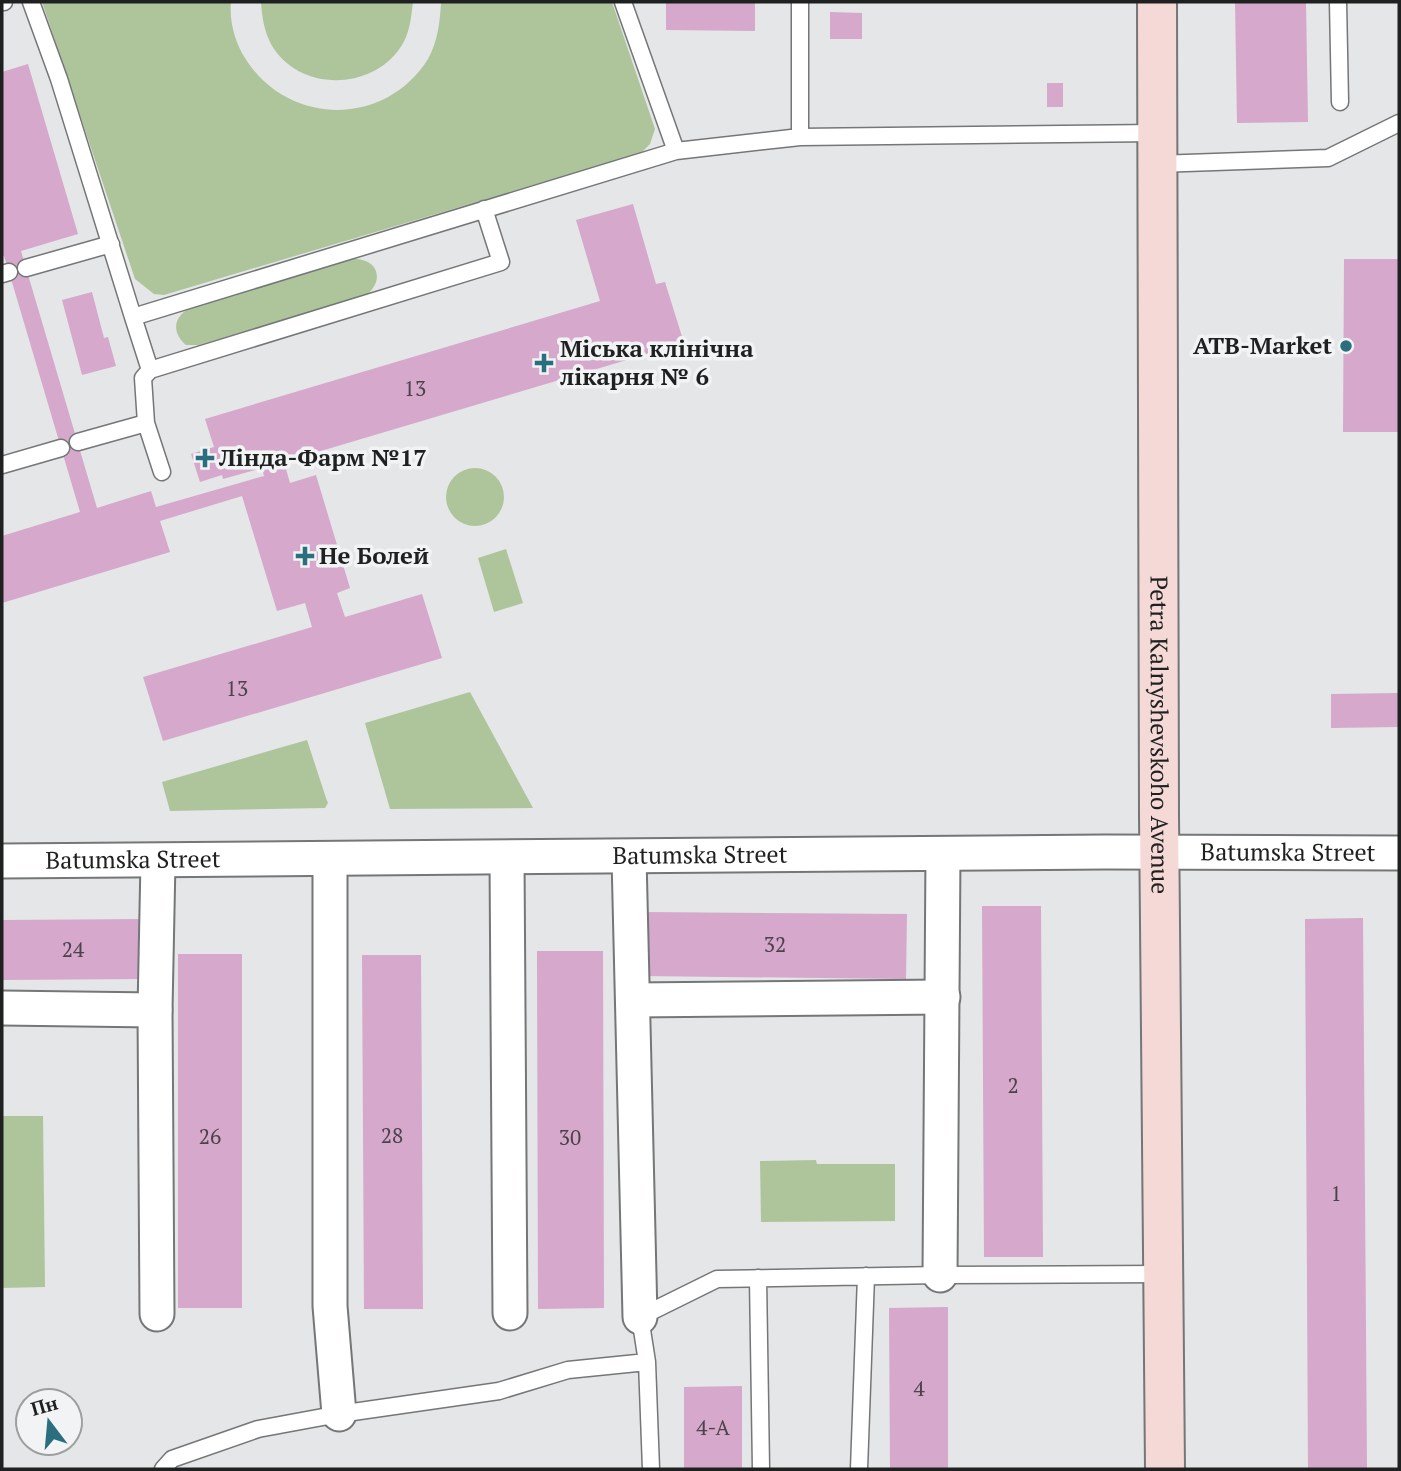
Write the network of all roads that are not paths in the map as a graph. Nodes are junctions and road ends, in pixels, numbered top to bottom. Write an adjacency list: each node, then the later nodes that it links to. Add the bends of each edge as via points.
1 (31, 2): 12 (lane)
2 (623, 2): 10 (lane)
3 (800, 2): 8 (lane)
4 (1157, 2): 9 (street, Petra Kalnyshevskoho Avenue)
5 (1338, 2): 6 (lane)
6 (1340, 102)
7 (1399, 123): 9 (lane, via 1328,158)
8 (800, 136): 9 (lane); 10 (lane)
9 (1157, 148): 22 (street, Petra Kalnyshevskoho Avenue)
10 (676, 151): 11 (lane)
11 (484, 209): 14 (lane); 15 (lane, via 501,262)
12 (111, 244): 13 (lane); 14 (lane)
13 (26, 268)
14 (133, 317): 15 (lane)
15 (150, 370): 16 (lane, via 143,378)
16 (146, 423): 17 (lane); 20 (lane)
17 (78, 442)
18 (61, 448): 19 (lane)
19 (2, 465)
20 (162, 472)
21 (943, 853): 22 (street, Batumska Street); 24 (street, Batumska Street); 29 (street)
22 (1160, 853): 23 (street, Batumska Street); 33 (street, Petra Kalnyshevskoho Avenue)
23 (1399, 853)
24 (629, 857): 25 (street, Batumska Street); 30 (street)
25 (507, 858): 26 (street, Batumska Street); 37 (street)
26 (330, 860): 28 (street, Batumska Street); 41 (street, via 330,1306)
27 (2, 861): 28 (street, Batumska Street)
28 (158, 861): 32 (street)
29 (943, 997): 30 (street); 34 (street)
30 (632, 1000): 39 (street)
31 (2, 1008): 32 (street)
32 (155, 1010): 38 (street)
33 (1163, 1274): 34 (lane); 46 (street, Petra Kalnyshevskoho Avenue)
34 (940, 1275): 35 (lane)
35 (866, 1276): 36 (lane); 45 (lane)
36 (758, 1278): 39 (lane, via 717,1279); 44 (lane)
37 (510, 1313)
38 (157, 1314)
39 (640, 1317): 40 (lane)
40 (647, 1362): 41 (lane, via 568,1370 499,1391); 43 (lane)
41 (340, 1414): 42 (lane, via 258,1429 172,1459)
42 (163, 1469)
43 (651, 1469)
44 (761, 1469)
45 (859, 1469)
46 (1165, 1469)

